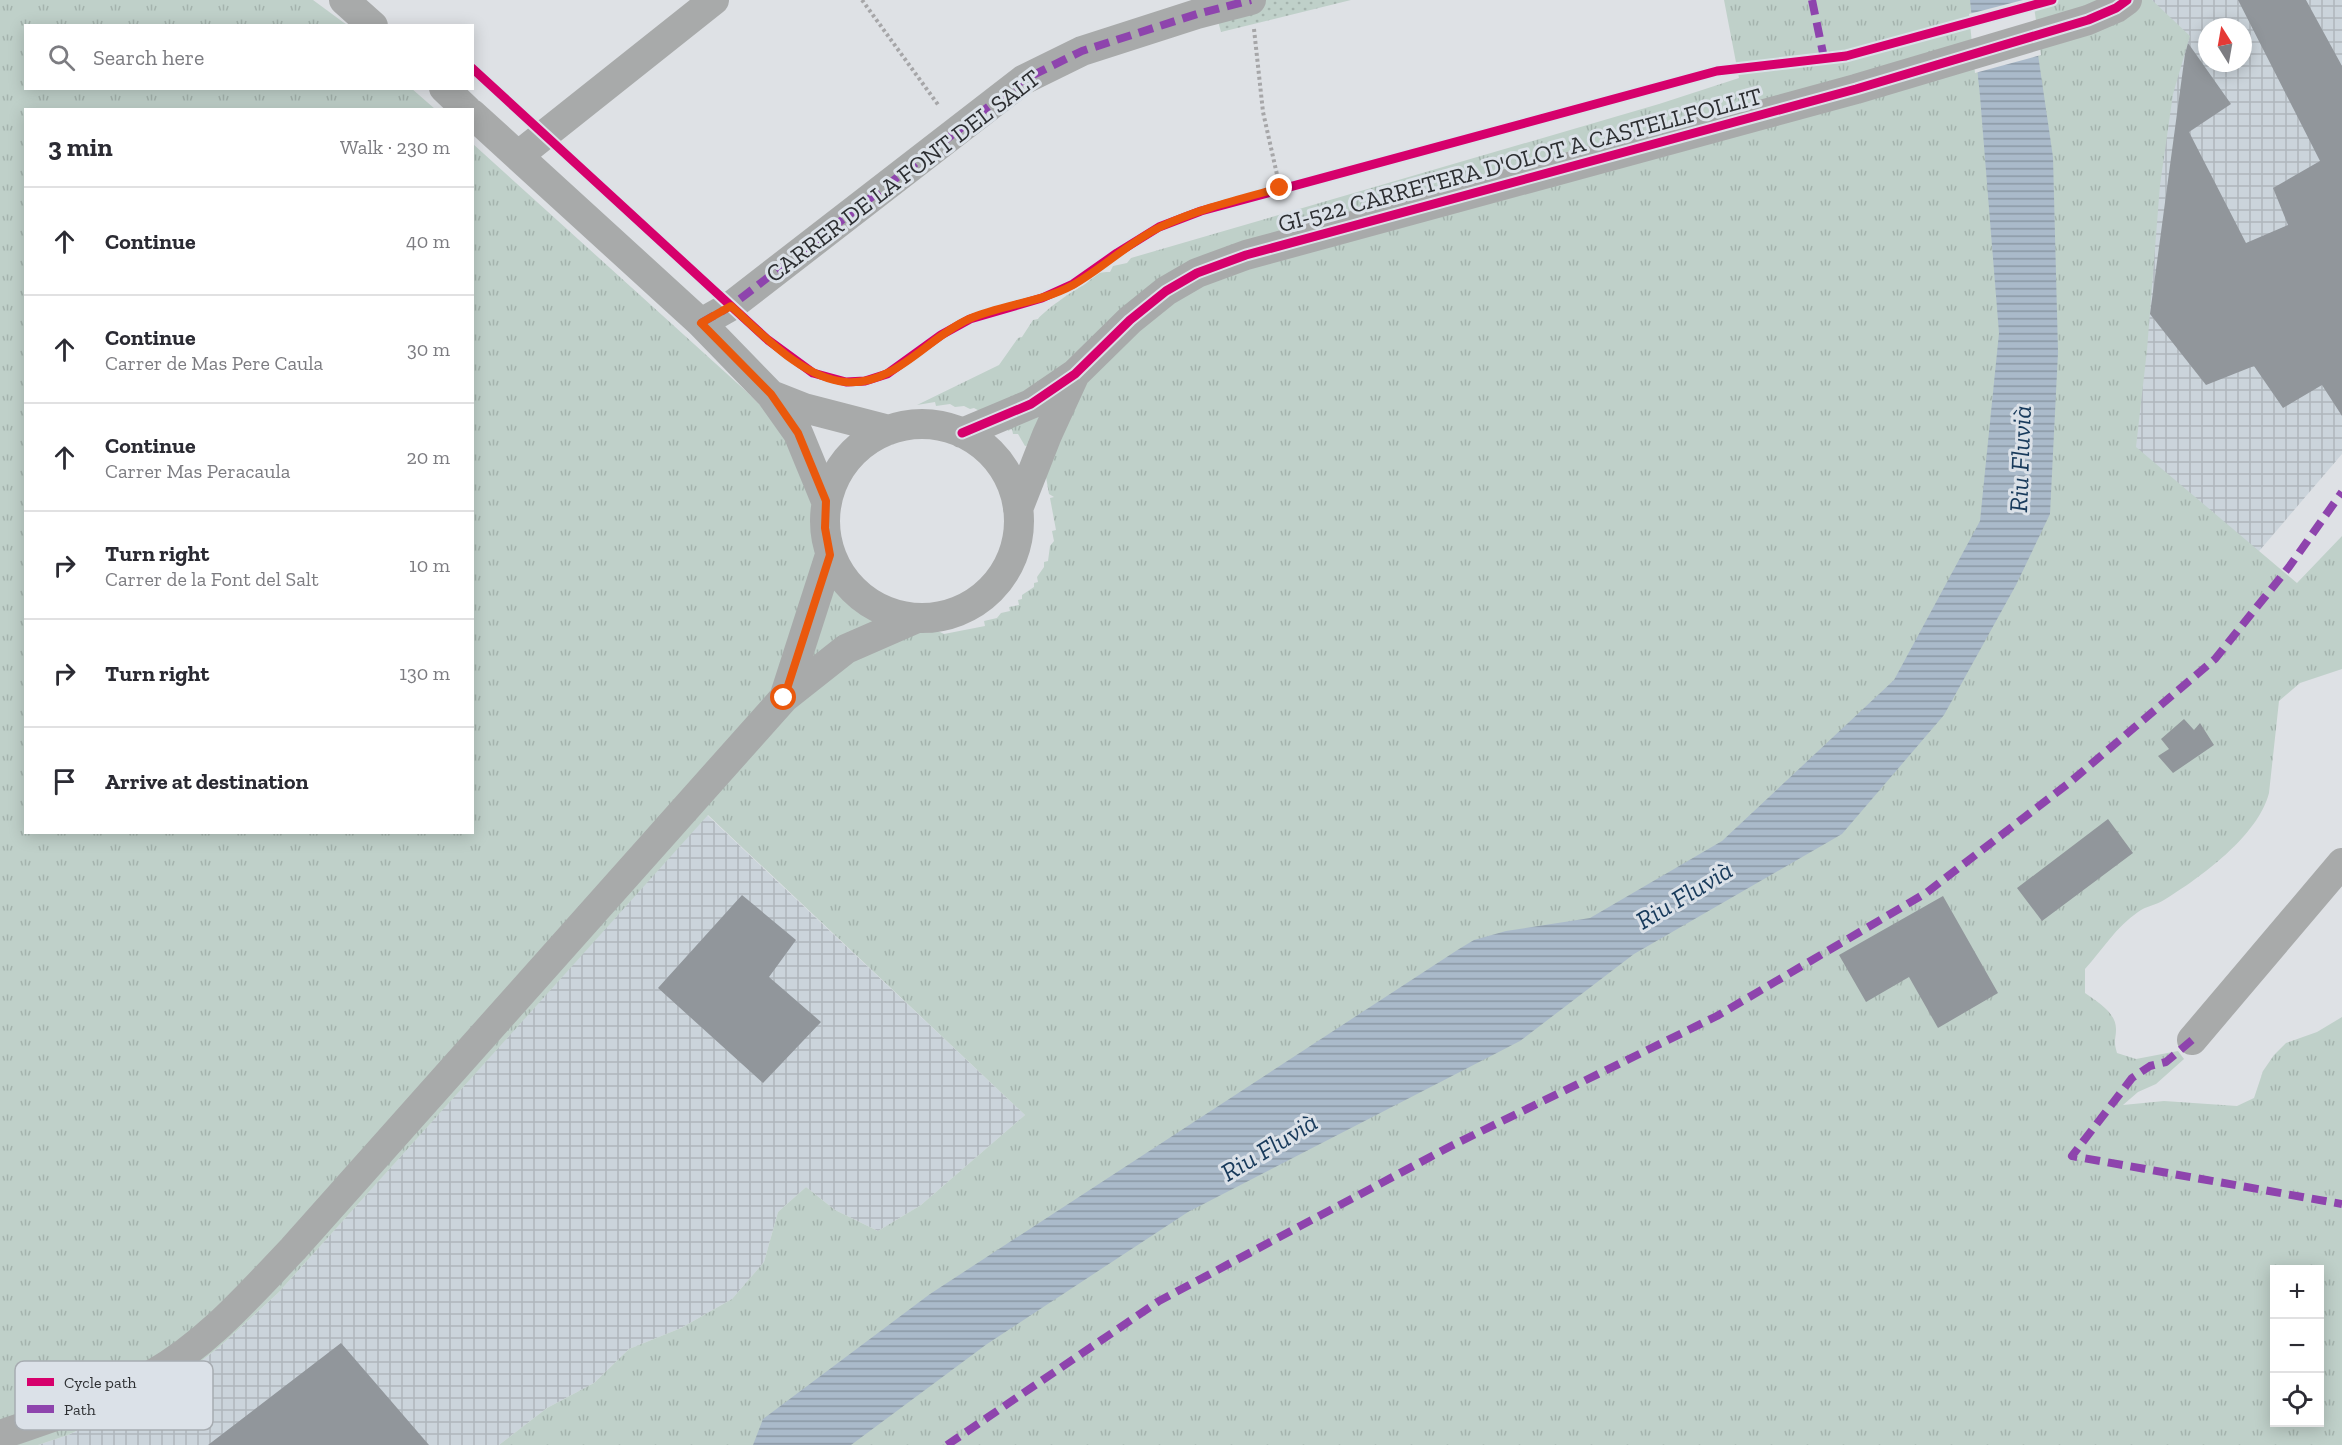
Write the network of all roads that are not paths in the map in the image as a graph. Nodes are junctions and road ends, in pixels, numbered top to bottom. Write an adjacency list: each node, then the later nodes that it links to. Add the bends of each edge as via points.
1 (344, 0): 6 (street)
2 (714, 0): 10 (street)
3 (1251, 0): 5 (street, CARRER DE LA FONT DEL SALT)
4 (2127, 0): 12 (street, GI-522 CARRETERA D'OLOT A CASTELLFOLLIT, via 2088,20 1856,89 1236,258 1197,273 1166,291)
5 (1196, 7): 11 (street, CARRER DE LA FONT DEL SALT, via 1082,51 1023,80 731,306)
6 (371, 24)
7 (446, 90): 8 (street)
8 (465, 108)
9 (474, 116): 10 (street)
10 (519, 155): 11 (street)
11 (701, 323): 13 (street)
12 (1075, 374): 15 (street, GI-522 CARRETERA D'OLOT A CASTELLFOLLIT, via 1031,404); 17 (street, GI-522 CARRETERA D'OLOT A CASTELLFOLLIT)
13 (771, 394): 14 (street, via 804,408); 16 (street, via 798,433)
14 (889, 430): 15 (street, via 914,424); 16 (street, via 855,450 842,465)
15 (962, 433): 17 (street, via 979,442 1006,472)
16 (826, 501): 18 (street)
17 (1018, 509): 19 (street, via 1014,551 993,587 959,611)
18 (830, 555): 19 (street, via 855,592 873,606 894,615); 20 (street)
19 (917, 618): 20 (street, via 846,649)
20 (784, 698): 23 (street, via 293,1249 231,1315)
21 (2342, 863): 22 (street)
22 (2192, 1040)
23 (172, 1361)
24 (15, 1430): 25 (street)
25 (0, 1435)

